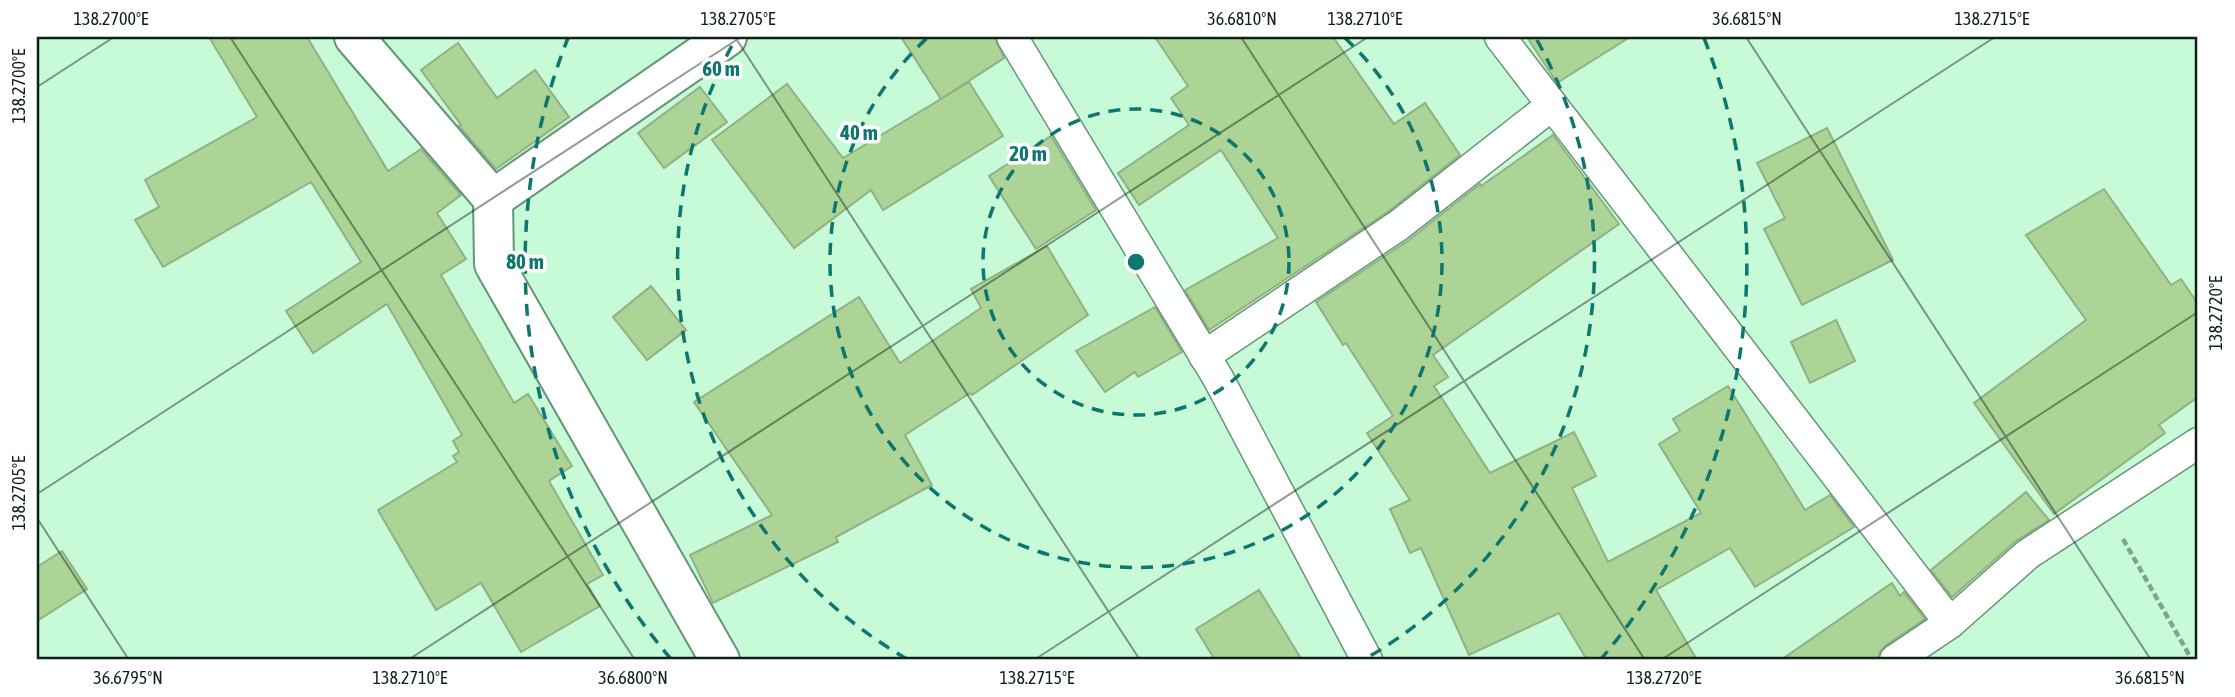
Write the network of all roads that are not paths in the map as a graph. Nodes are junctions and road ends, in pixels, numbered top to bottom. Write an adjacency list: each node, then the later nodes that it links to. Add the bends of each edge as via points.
1 (354, 37): 6 (street)
2 (727, 37): 6 (street)
3 (1012, 37): 7 (lane)
4 (1500, 37): 5 (lane)
5 (1552, 105): 7 (lane, via 1399,225); 9 (lane)
6 (493, 199): 10 (street, via 494,264)
7 (1204, 356): 11 (lane)
8 (2198, 443): 9 (lane, via 2028,554)
9 (1950, 623): 12 (lane)
10 (720, 660)
11 (1367, 660)
12 (1895, 660)

